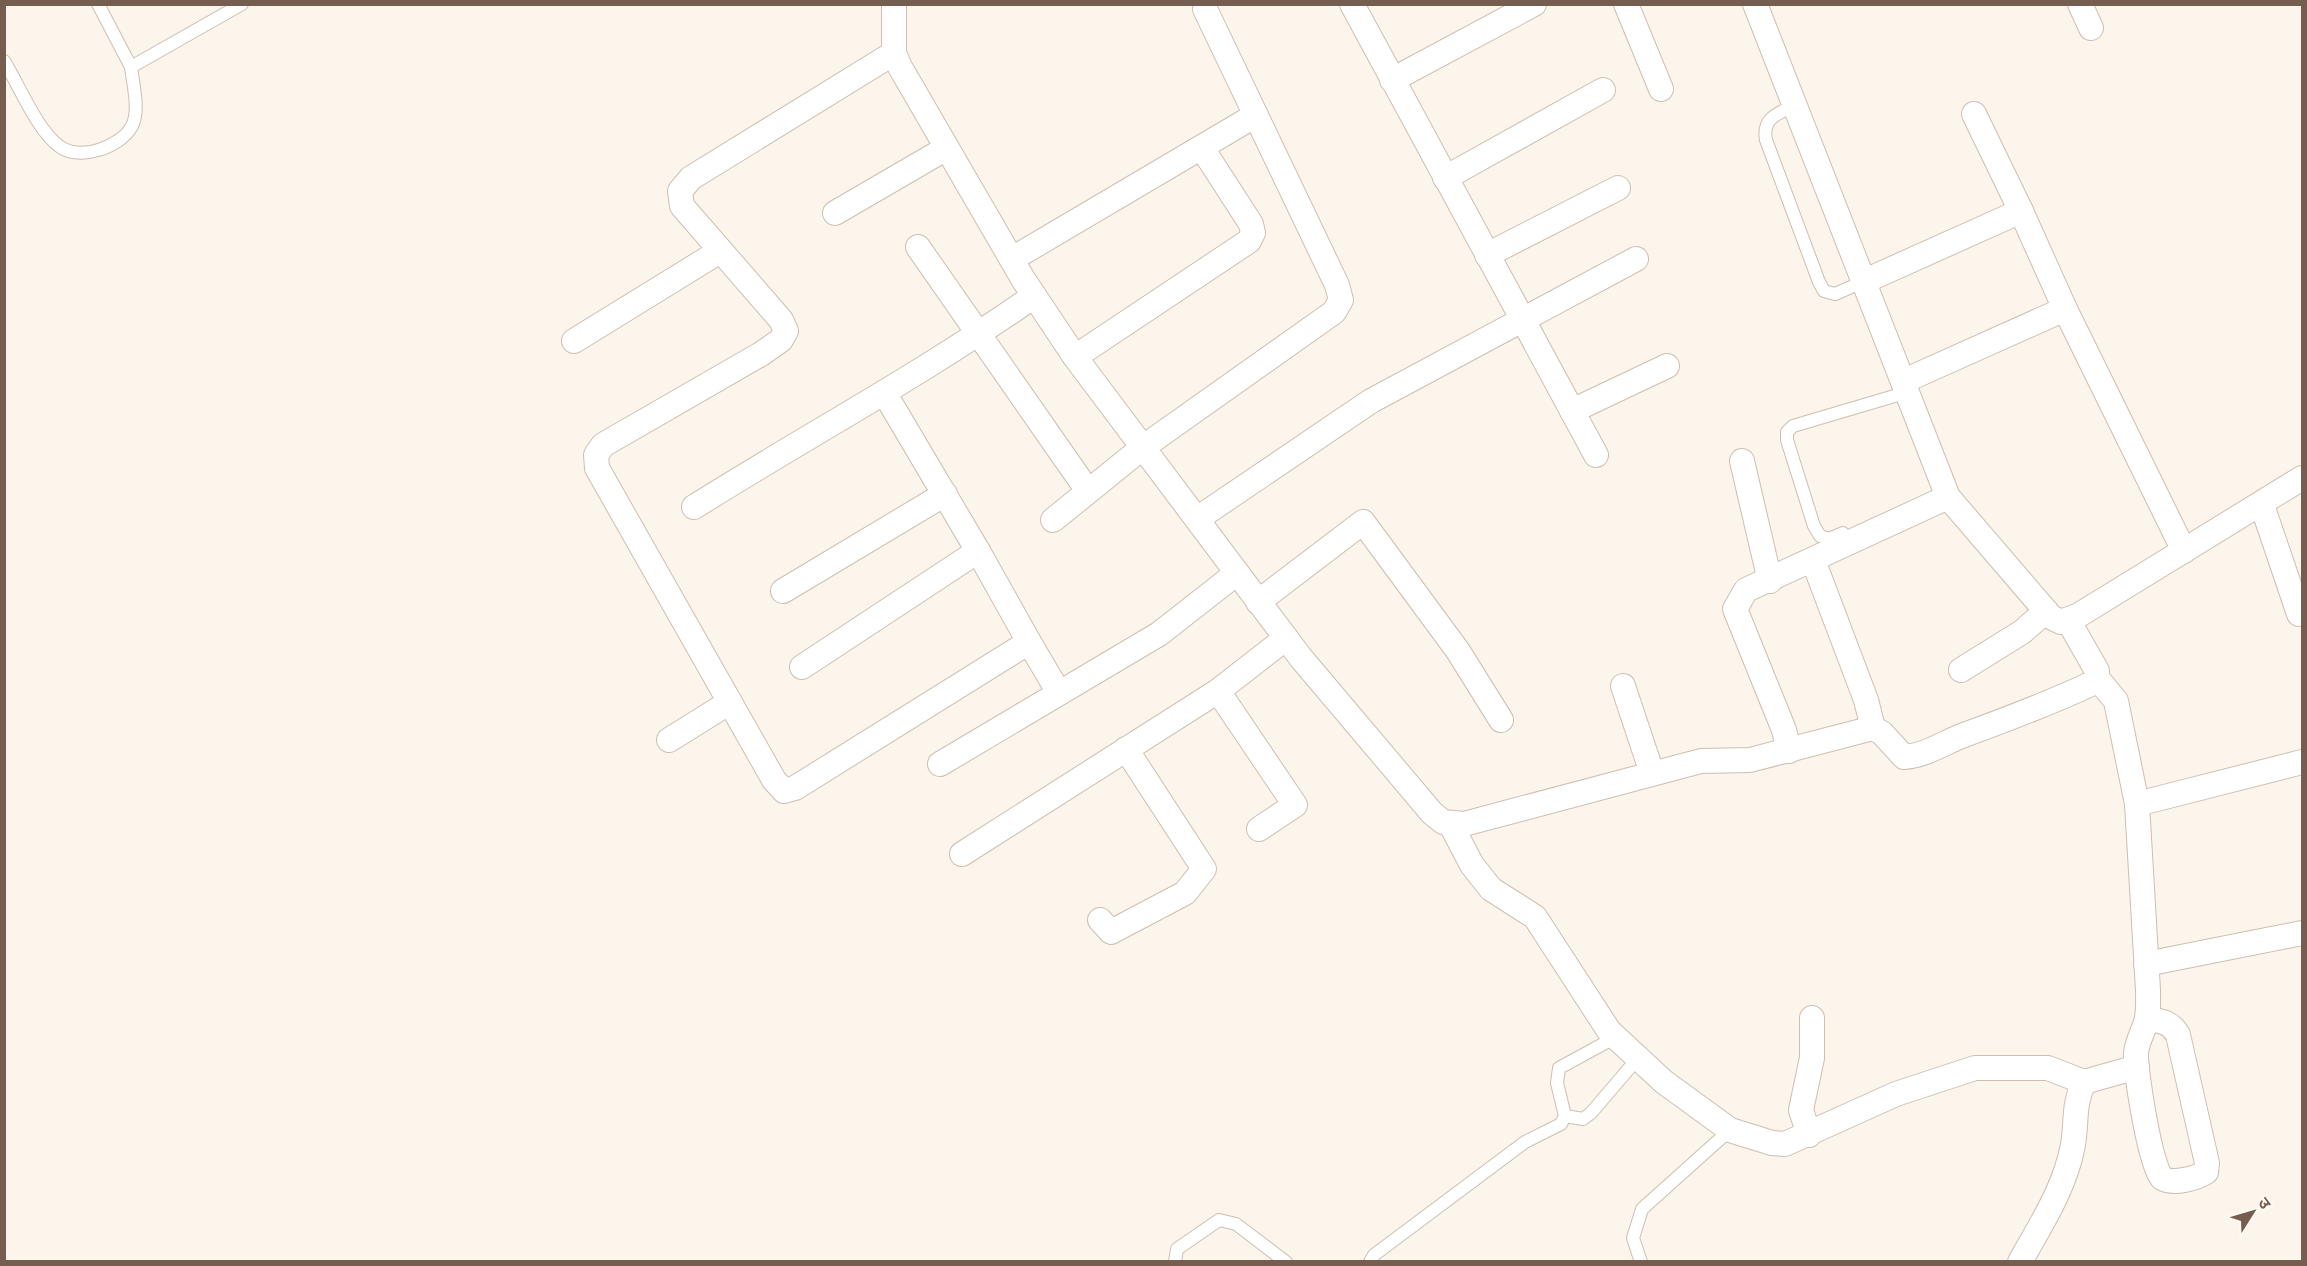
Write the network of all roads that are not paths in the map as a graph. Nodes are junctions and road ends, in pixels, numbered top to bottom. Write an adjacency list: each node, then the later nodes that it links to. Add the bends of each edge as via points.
1 (98, 4): 13 (lane)
2 (242, 4): 13 (lane)
3 (894, 4): 11 (street)
4 (1352, 4): 14 (street)
5 (1534, 4): 14 (street)
6 (1626, 4): 15 (street)
7 (1755, 4): 17 (street)
8 (2080, 4): 10 (street)
9 (1205, 9): 19 (street)
10 (2091, 28)
11 (894, 53): 20 (street); 27 (street, via 691,178 680,191 682,206)
12 (4, 61): 13 (lane, via 46,132 60,147 75,153 93,152 121,139 133,126)
13 (131, 67)
14 (1392, 80): 22 (street)
15 (1661, 89)
16 (1603, 90): 22 (street)
17 (1795, 105): 31 (street); 31 (lane, via 1767,120 1764,128 1819,282 1824,291 1835,294)
18 (1974, 114): 24 (street)
19 (1256, 115): 21 (street); 42 (street, via 1341,300 1334,312)
20 (945, 148): 25 (street); 29 (street)
21 (1202, 148): 29 (street); 37 (street, via 1251,224 1253,233 1249,241)
22 (1445, 178): 28 (street)
23 (1618, 188): 28 (street)
24 (2021, 211): 31 (street); 33 (street)
25 (835, 213)
26 (918, 247): 35 (street)
27 (720, 251): 36 (street); 71 (street, via 781,320 786,330 781,340 603,445 596,455 597,468)
28 (1487, 255): 34 (street)
29 (1012, 259): 32 (street)
30 (1636, 259): 34 (street)
31 (1866, 280): 39 (street)
32 (1034, 296): 35 (street); 37 (street)
33 (2065, 309): 39 (street); 54 (street)
34 (1523, 321): 41 (street); 51 (street, via 1371,401)
35 (978, 336): 40 (street); 46 (street)
36 (574, 341)
37 (1075, 357): 42 (street)
38 (1667, 366): 41 (street)
39 (1906, 386): 47 (street); 47 (lane, via 1793,426 1787,432 1814,526 1820,536 1829,539)
40 (885, 394): 48 (street); 50 (street)
41 (1572, 411): 43 (street)
42 (1142, 448): 46 (street); 51 (street)
43 (1596, 455)
44 (1742, 461): 57 (street)
45 (2302, 478): 49 (street)
46 (1088, 491): 52 (street)
47 (1947, 493): 55 (street); 60 (street)
48 (945, 494): 53 (street); 58 (street)
49 (2262, 505): 54 (street); 61 (street)
50 (694, 507)
51 (1197, 519): 56 (street)
52 (1053, 520)
53 (978, 551): 64 (street); 65 (street)
54 (2184, 551): 62 (street)
55 (1813, 560): 57 (street); 73 (street, via 1866,700)
56 (1237, 573): 59 (street); 70 (street, via 1159,634)
57 (1770, 580): 76 (street, via 1746,590 1735,609)
58 (783, 591)
59 (1258, 602): 63 (street); 72 (street, via 1364,522 1458,651)
60 (2046, 611): 62 (street, via 2061,622); 66 (street, via 2022,632)
61 (2299, 614)
62 (2068, 620): 67 (street, via 2097,671)
63 (1286, 638): 69 (street); 81 (street, via 1432,813)
64 (1029, 642): 70 (street); 71 (street, via 795,788 784,791)
65 (802, 667)
66 (1961, 670)
67 (2097, 678): 73 (street, via 2053,702 1914,756 1904,757 1882,733); 80 (street, via 2116,701)
68 (1623, 686): 79 (street)
69 (1218, 691): 75 (street); 82 (street, via 1295,805)
70 (1059, 693): 78 (street)
71 (730, 702): 74 (street)
72 (1501, 720)
73 (1872, 728): 76 (street)
74 (669, 740)
75 (1126, 749): 83 (street); 84 (street, via 1204,869 1185,893 1111,932)
76 (1789, 751): 79 (street, via 1750,760 1701,761)
77 (2302, 762): 80 (street)
78 (940, 764)
79 (1652, 773): 81 (street)
80 (2137, 804): 86 (street)
81 (1451, 825): 89 (street, via 1472,865 1491,889 1535,917)
82 (1259, 829)
83 (962, 854)
84 (1100, 920)
85 (2302, 933): 86 (street)
86 (2146, 964): 88 (street)
87 (1812, 1018): 95 (street, via 1812,1058 1801,1110)
88 (2147, 1020): 91 (street, via 2138,1042); 91 (street, via 2166,1022 2178,1035 2207,1163 2206,1172 2200,1176 2171,1181 2157,1172)
89 (1616, 1037): 90 (street); 93 (lane, via 1559,1068 1557,1083)
90 (1638, 1058): 93 (lane, via 1591,1113 1583,1119); 94 (street)
91 (2137, 1066): 92 (street)
92 (2084, 1082): 95 (street, via 2048,1068 1975,1068 1896,1094); 100 (street, via 2075,1100 2073,1144 2060,1190)
93 (1565, 1116): 98 (lane, via 1561,1124 1525,1142 1374,1255)
94 (1730, 1130): 95 (street, via 1785,1144); 99 (lane, via 1642,1209 1633,1238)
95 (1809, 1135)
96 (1282, 1260): 97 (lane, via 1236,1224 1219,1220 1177,1249)
97 (1175, 1262)
98 (1370, 1262)
99 (1641, 1262)
100 (2020, 1262)

